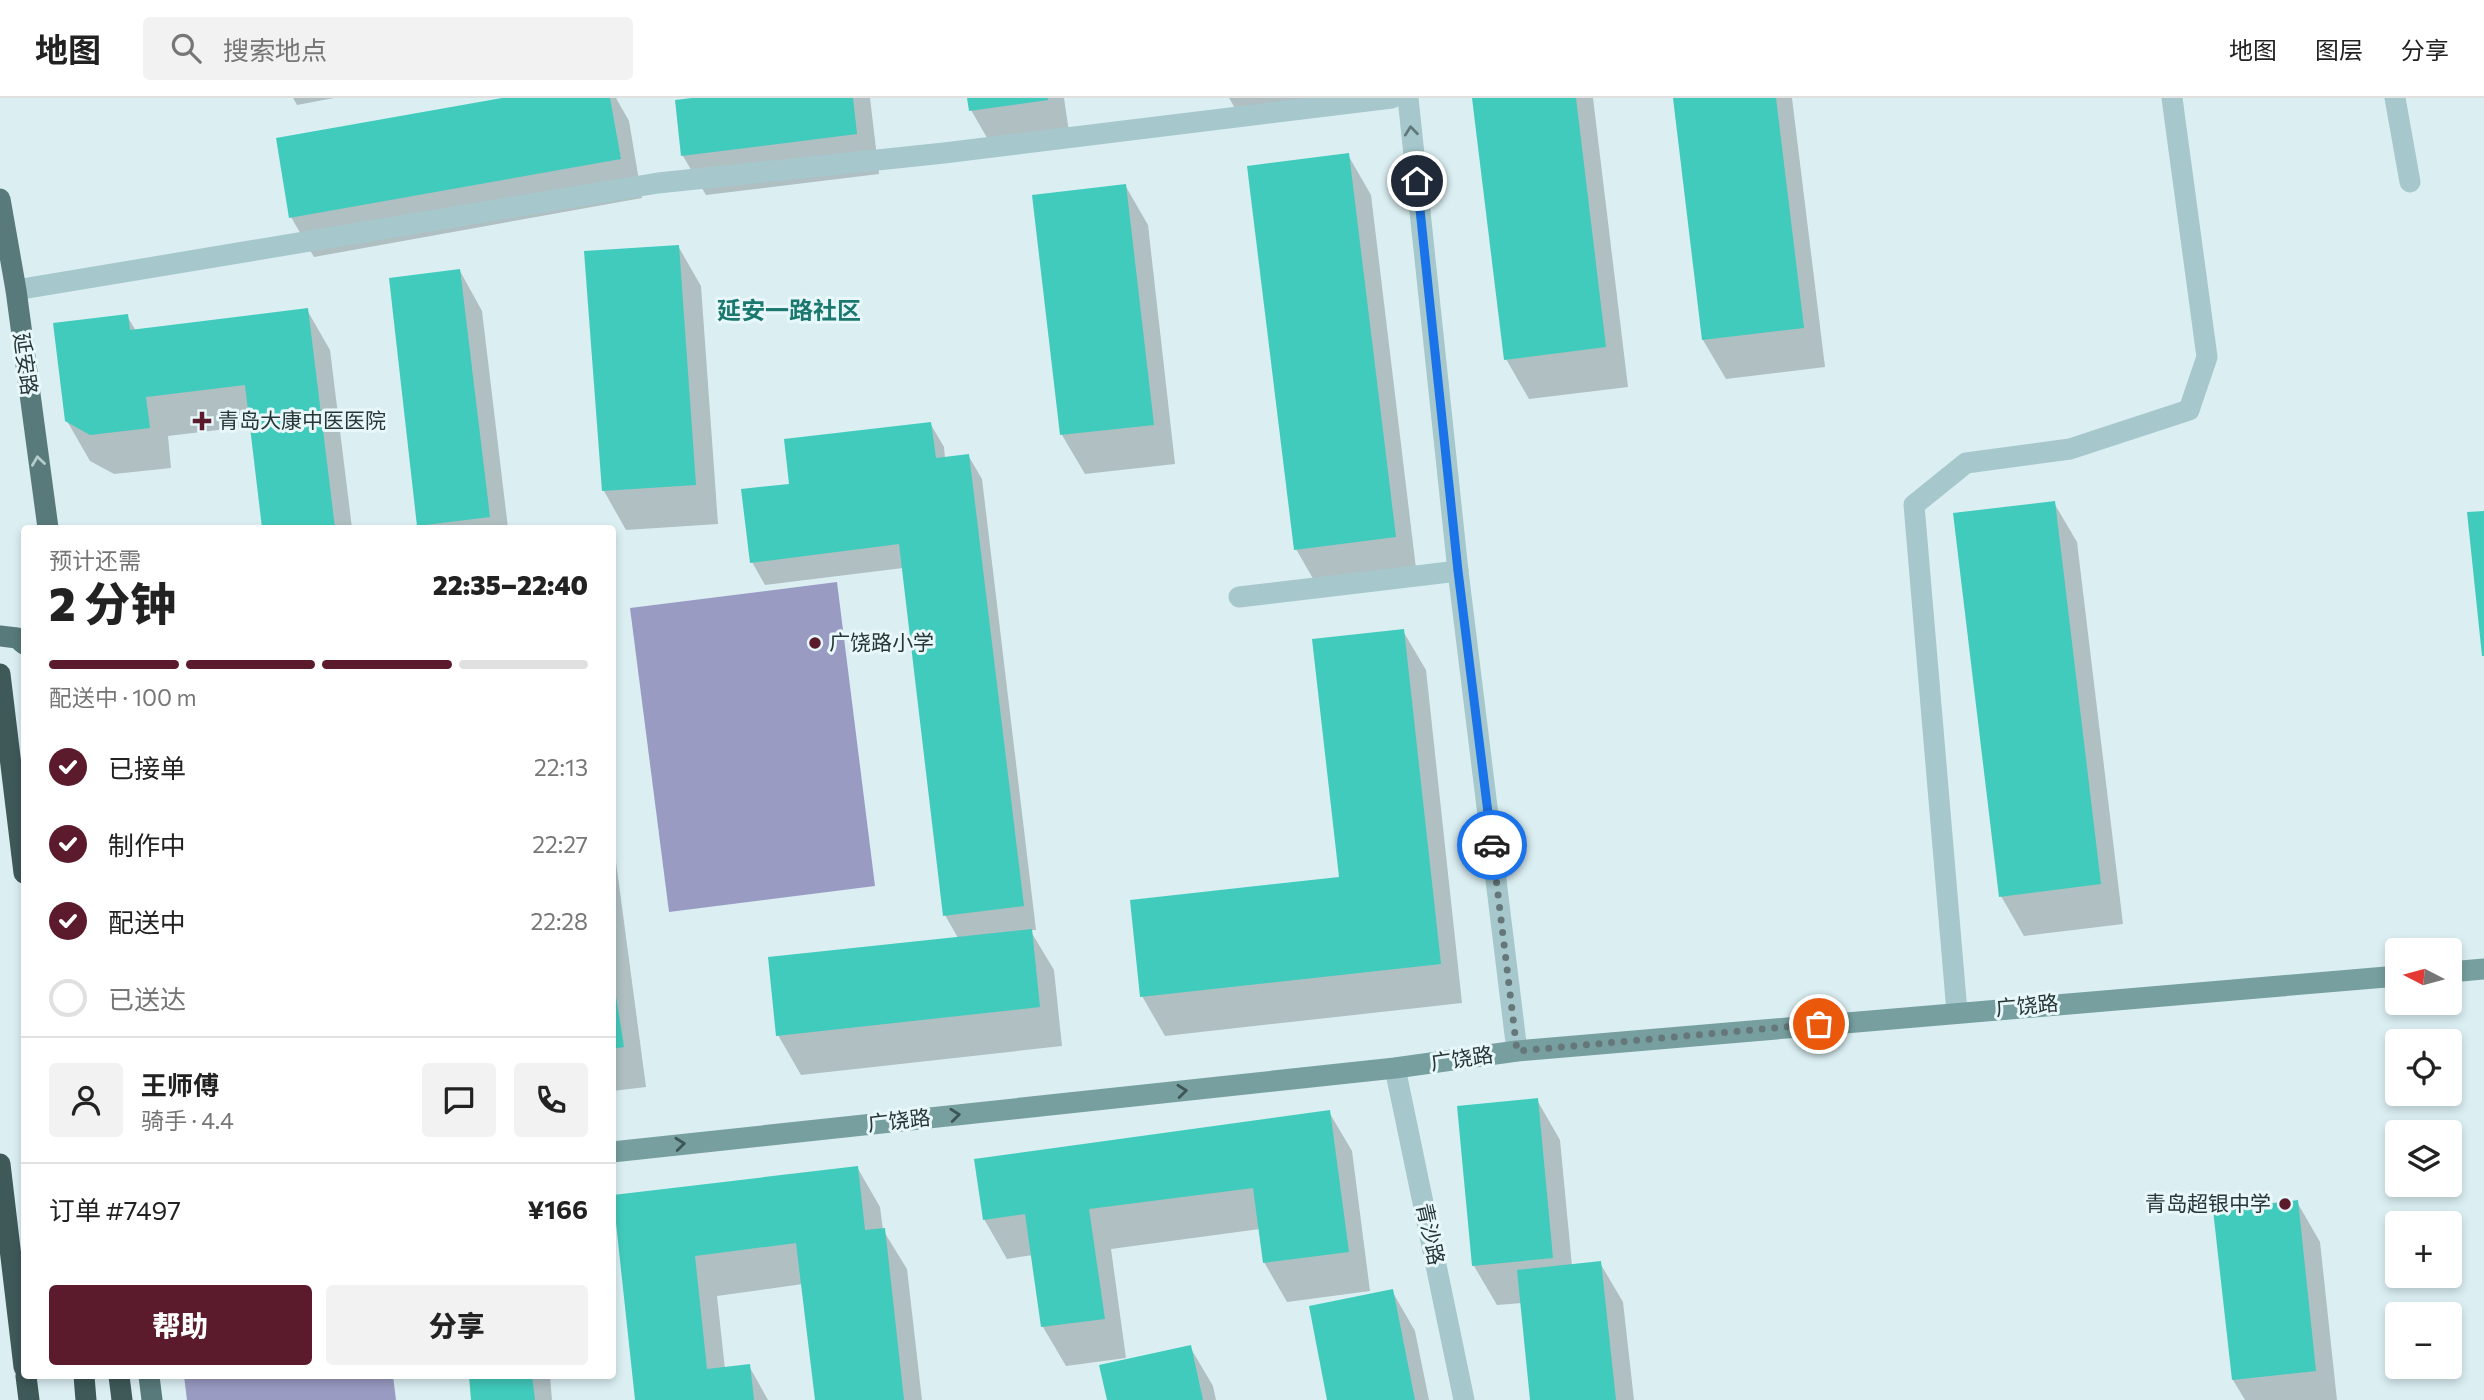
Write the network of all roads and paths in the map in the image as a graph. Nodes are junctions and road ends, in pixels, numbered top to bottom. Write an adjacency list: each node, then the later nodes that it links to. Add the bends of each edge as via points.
1 (1392, 98): 7 (street, via 658,183)
2 (1408, 98): 9 (street, one-way to 2)
3 (2172, 98): 18 (street, via 2207,358 2189,410 2070,449 1966,463 1914,505)
4 (2395, 98): 5 (street)
5 (2410, 182)
6 (0, 200): 7 (main road, 延安路)
7 (16, 290): 8 (main road, 延安路, one-way to 7)
8 (48, 525)
9 (1458, 571): 10 (street); 19 (street)
10 (1239, 597)
11 (0, 636): 12 (main road)
12 (21, 641)
13 (0, 674): 14 (highway, bridge)
14 (21, 849)
15 (2484, 969): 16 (street)
16 (2462, 971)
17 (2385, 977): 18 (street, 广饶路)
18 (1957, 1012): 19 (street, 广饶路)
19 (1517, 1051): 20 (street, 广饶路)
20 (1395, 1069): 21 (street, 广饶路, one-way to 20); 32 (street, 青沙路)
21 (616, 1152)
22 (0, 1164): 23 (highway)
23 (21, 1342)
24 (26, 1379): 28 (highway)
25 (84, 1379): 29 (highway)
26 (119, 1379): 30 (highway)
27 (149, 1379): 31 (main road)
28 (29, 1400)
29 (86, 1400)
30 (122, 1400)
31 (152, 1400)
32 (1464, 1400)

